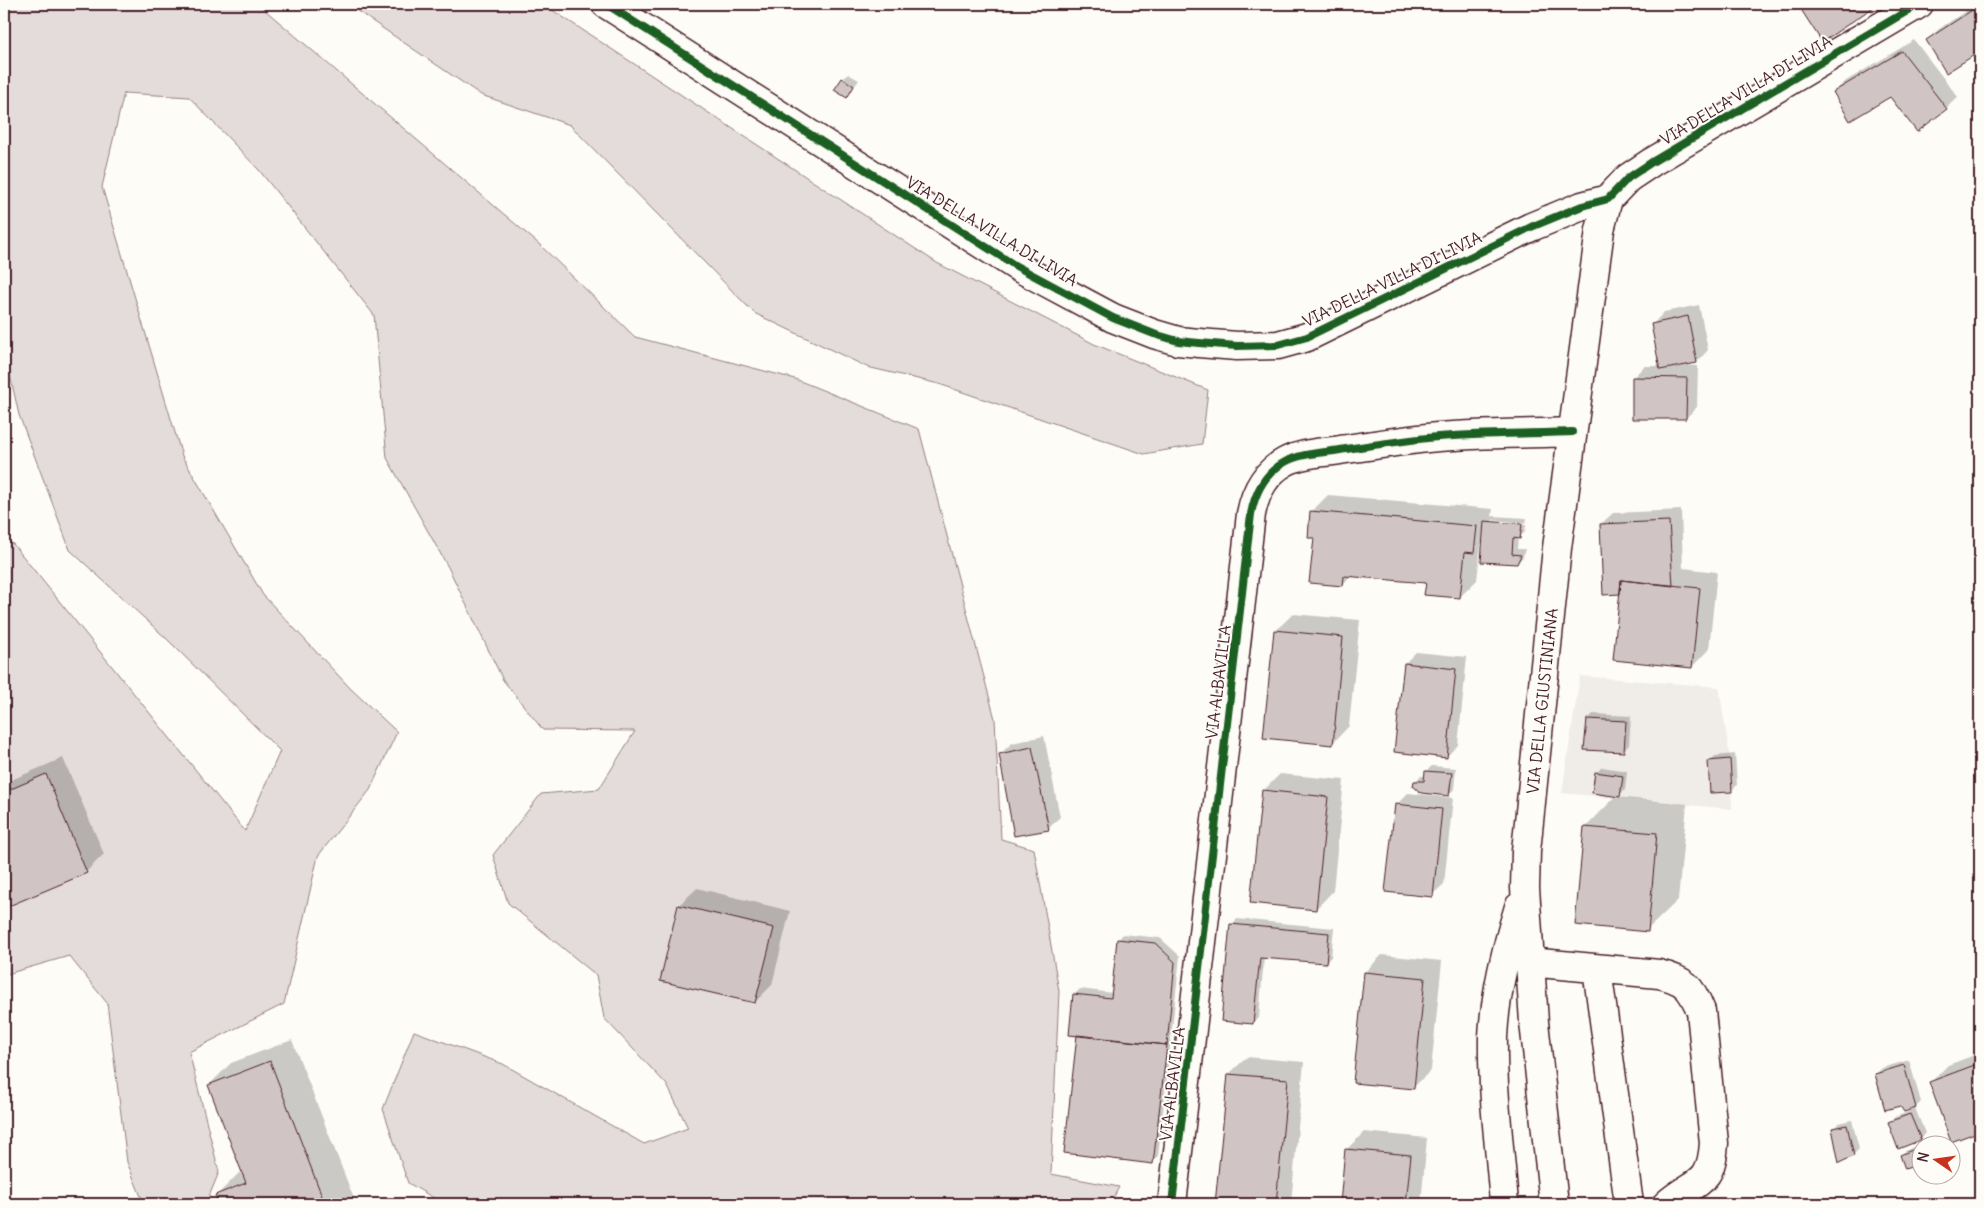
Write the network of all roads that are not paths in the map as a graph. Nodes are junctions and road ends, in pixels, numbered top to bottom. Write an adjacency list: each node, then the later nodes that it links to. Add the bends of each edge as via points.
1 (606, 4): 3 (street, VIA DELLA VILLA DI LIVIA, via 1016,266 1113,318 1178,341 1262,346 1307,336 1531,227)
2 (1919, 4): 3 (street, VIA DELLA VILLA DI LIVIA, via 1652,162 1628,178)
3 (1608, 199): 4 (street, VIA DELLA GIUSTINIANA, via 1600,230)
4 (1572, 432): 5 (street, VIA DELLA GIUSTINIANA, via 1557,548); 8 (street, VIA ALBAVILLA, via 1388,442 1296,457 1265,478 1251,514)
5 (1525, 888): 6 (street, VIA DELLA GIUSTINIANA); 9 (street, via 1502,975 1494,1036)
6 (1529, 962): 7 (street); 10 (street, VIA DELLA GIUSTINIANA)
7 (1597, 969): 11 (street); 12 (street, via 1675,978 1688,985 1700,1011 1713,1158 1706,1176)
8 (1172, 1204)
9 (1504, 1204)
10 (1554, 1204)
11 (1629, 1204)
12 (1667, 1204)

